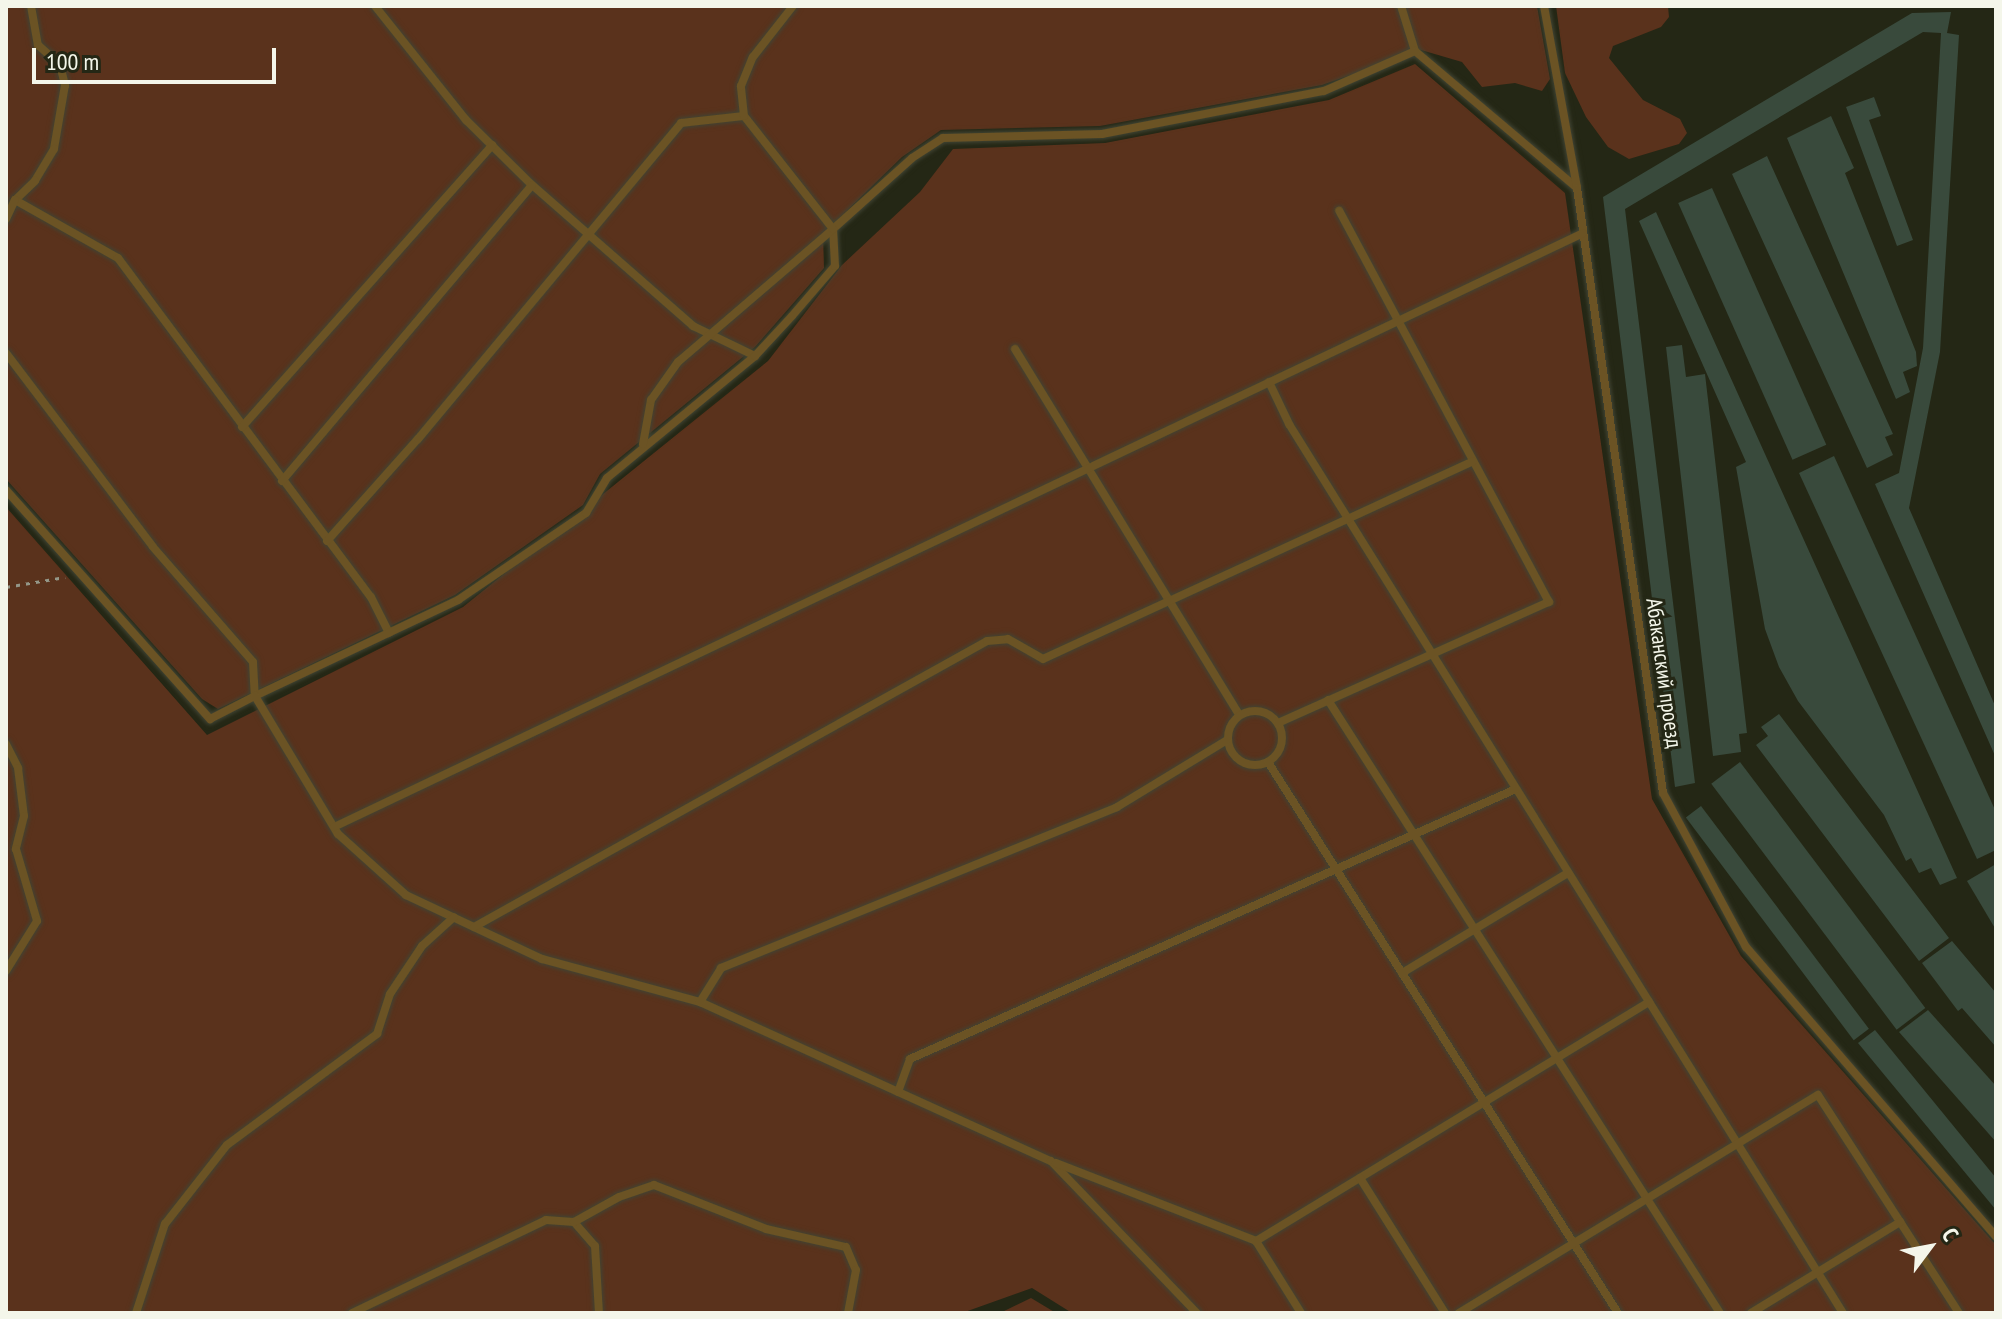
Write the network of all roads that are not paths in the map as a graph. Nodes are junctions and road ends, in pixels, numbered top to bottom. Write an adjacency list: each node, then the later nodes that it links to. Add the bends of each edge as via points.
1 (31, 6): 11 (lane, via 38,45 60,65 65,85 54,149 35,181)
2 (375, 6): 8 (lane)
3 (793, 6): 7 (lane, via 753,57 741,86)
4 (1401, 6): 6 (lane)
5 (1544, 6): 10 (lane, Абаканский проезд)
6 (1415, 51): 10 (lane); 14 (lane, via 1324,91 1102,134 943,138 912,158)
7 (744, 116): 14 (lane); 15 (lane, via 681,123)
8 (492, 145): 9 (lane); 23 (lane)
9 (532, 185): 15 (lane); 27 (lane)
10 (1577, 188): 16 (lane, Абаканский проезд)
11 (15, 200): 13 (lane); 23 (lane, via 118,258)
12 (1339, 211): 17 (lane)
13 (6, 219)
14 (833, 229): 18 (lane); 21 (lane, via 835,266)
15 (589, 231): 18 (lane, via 693,326); 30 (lane)
16 (1583, 233): 17 (lane); 64 (lane, Абаканский проезд, via 1663,793 1746,947)
17 (1398, 321): 22 (lane); 25 (lane)
18 (708, 333): 21 (lane); 24 (lane, via 678,362 651,400)
19 (1015, 349): 26 (lane)
20 (6, 353): 34 (lane, via 153,547 253,662)
21 (755, 356): 24 (lane)
22 (1269, 382): 26 (lane); 29 (lane)
23 (242, 427): 27 (lane)
24 (642, 445): 32 (lane, via 607,478 586,513 458,600)
25 (1473, 461): 29 (lane); 33 (lane, via 1549,602)
26 (1088, 469): 31 (lane); 42 (lane)
27 (282, 481): 30 (lane)
28 (6, 490): 34 (lane, via 210,719)
29 (1348, 518): 31 (lane); 33 (lane)
30 (327, 541): 32 (lane, via 371,597)
31 (1168, 600): 36 (lane); 49 (lane, via 1043,659 1008,639 987,641)
32 (389, 633): 34 (lane)
33 (1432, 654): 35 (lane); 41 (lane)
34 (255, 696): 42 (lane)
35 (1328, 700): 37 (lane); 43 (lane)
36 (1239, 715): 37 (lane, via 1255,710); 38 (lane)
37 (1278, 723): 40 (lane, via 1280,749)
38 (1227, 740): 40 (lane, via 1242,762); 53 (lane, via 1117,807 721,968)
39 (6, 744): 44 (lane, via 18,768 24,816)
40 (1268, 762): 46 (lane)
41 (1516, 789): 43 (lane); 47 (lane)
42 (334, 827): 48 (lane, via 406,895)
43 (1414, 835): 46 (lane); 50 (lane)
44 (17, 844): 45 (lane); 51 (lane, via 37,921)
45 (6, 846)
46 (1337, 870): 52 (lane); 56 (lane, via 910,1059)
47 (1568, 873): 50 (lane); 54 (lane)
48 (454, 917): 49 (lane); 68 (lane, via 422,946 390,994 377,1034 227,1145 165,1224)
49 (474, 927): 53 (lane, via 542,959)
50 (1474, 929): 52 (lane); 55 (lane)
51 (6, 971)
52 (1402, 973): 57 (lane)
53 (700, 1002): 56 (lane)
54 (1649, 1002): 55 (lane); 58 (lane)
55 (1557, 1058): 57 (lane); 61 (lane)
56 (898, 1092): 59 (lane)
57 (1484, 1102): 60 (lane); 66 (lane)
58 (1737, 1144): 61 (lane); 63 (lane, via 1818,1095); 67 (lane)
59 (1051, 1161): 65 (lane); 72 (lane)
60 (1360, 1178): 65 (lane); 74 (lane)
61 (1647, 1198): 66 (lane); 77 (lane)
62 (574, 1222): 69 (lane, via 546,1220); 70 (lane, via 595,1246); 71 (lane, via 654,1185 766,1229 837,1243 846,1247 856,1270)
63 (1900, 1222): 67 (lane); 80 (lane)
64 (1996, 1237)
65 (1256, 1241): 73 (lane)
66 (1573, 1242): 75 (lane); 76 (lane)
67 (1818, 1272): 78 (lane); 79 (lane)
68 (136, 1313)
69 (352, 1313)
70 (599, 1313)
71 (848, 1313)
72 (1197, 1313)
73 (1301, 1313)
74 (1445, 1313)
75 (1459, 1313)
76 (1618, 1313)
77 (1720, 1313)
78 (1751, 1313)
79 (1843, 1313)
80 (1959, 1313)

